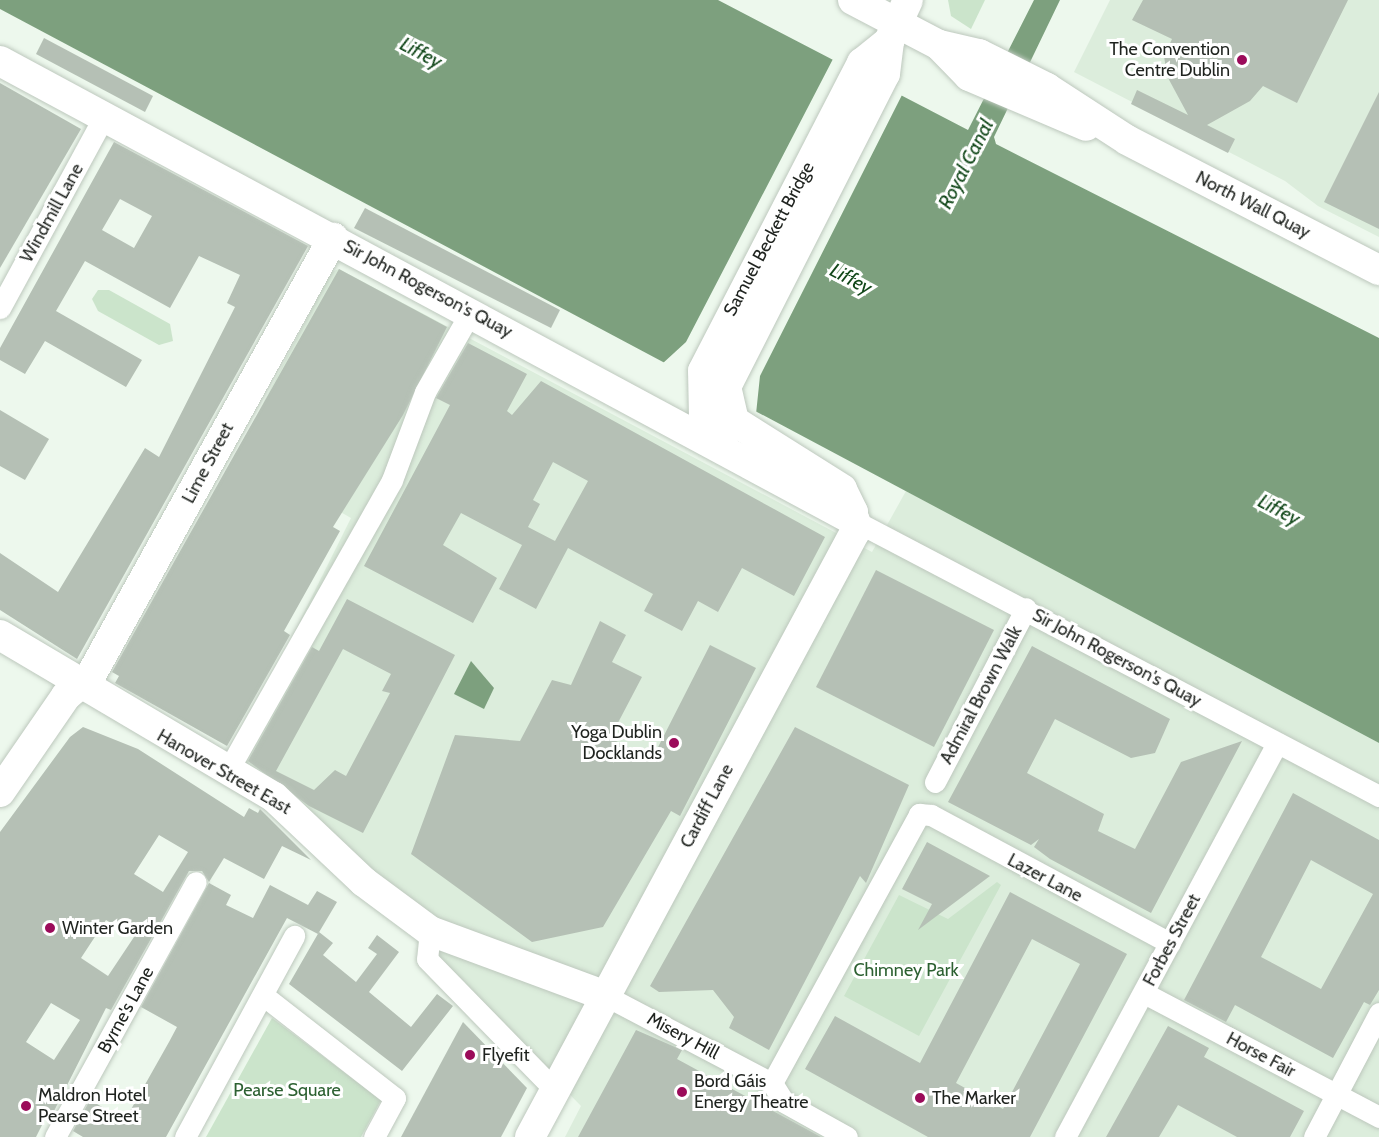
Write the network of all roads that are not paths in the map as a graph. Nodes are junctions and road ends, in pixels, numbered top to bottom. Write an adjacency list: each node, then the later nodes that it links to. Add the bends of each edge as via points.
1 (853, 0): 2 (main road)
2 (898, 21): 4 (main road, Samuel Beckett Bridge); 7 (main road, North Wall Quay, via 974,65)
3 (0, 61): 5 (main road, Sir John Rogerson's Quay)
4 (873, 68): 10 (main road, Samuel Beckett Bridge, via 714,345 699,384 704,417); 11 (main road, Samuel Beckett Bridge, via 729,378 727,399 734,421 742,428 837,484)
5 (103, 118): 6 (main road, Sir John Rogerson's Quay); 8 (street, Windmill Lane)
6 (333, 238): 9 (main road, Sir John Rogerson's Quay); 14 (main road, Lime Street)
7 (1379, 270)
8 (0, 308)
9 (470, 313): 10 (main road, Sir John Rogerson's Quay); 16 (street, via 425,392 392,480)
10 (727, 449): 11 (main road, Sir John Rogerson's Quay)
11 (855, 521): 12 (street, Sir John Rogerson's Quay); 26 (main road, Cardiff Lane, via 841,566)
12 (1026, 608): 15 (street, Sir John Rogerson's Quay); 17 (street, Admiral Brown Walk)
13 (0, 635): 14 (main road, Hanover Street East)
14 (80, 686): 16 (main road, Hanover Street East); 18 (main road, Lime Street, via 66,696)
15 (1277, 743): 19 (street, Sir John Rogerson's Quay); 23 (street, Forbes Street)
16 (227, 772): 21 (main road, Hanover Street East, via 293,812 364,882)
17 (935, 782)
18 (0, 792)
19 (1379, 796)
20 (196, 882): 32 (street, Byrne's Lane)
21 (430, 931): 26 (main road, Hanover Street East); 29 (street, via 427,959)
22 (294, 936): 25 (street)
23 (1170, 943): 24 (street, Forbes Street); 28 (street, Lazer Lane, via 931,815 919,814)
24 (1144, 993): 30 (street, Horse Fair); 37 (street, Forbes Street)
25 (264, 996): 33 (street); 34 (street, via 396,1098)
26 (606, 996): 28 (street, Misery Hill); 29 (main road, Cardiff Lane)
27 (1379, 1013): 30 (street)
28 (772, 1083): 36 (street, Misery Hill, via 784,1102)
29 (555, 1090): 35 (main road, Cardiff Lane)
30 (1336, 1094): 31 (street, Horse Fair); 38 (street)
31 (1379, 1117)
32 (55, 1137)
33 (185, 1137)
34 (374, 1137)
35 (530, 1137)
36 (847, 1137)
37 (1065, 1137)
38 (1314, 1137)

